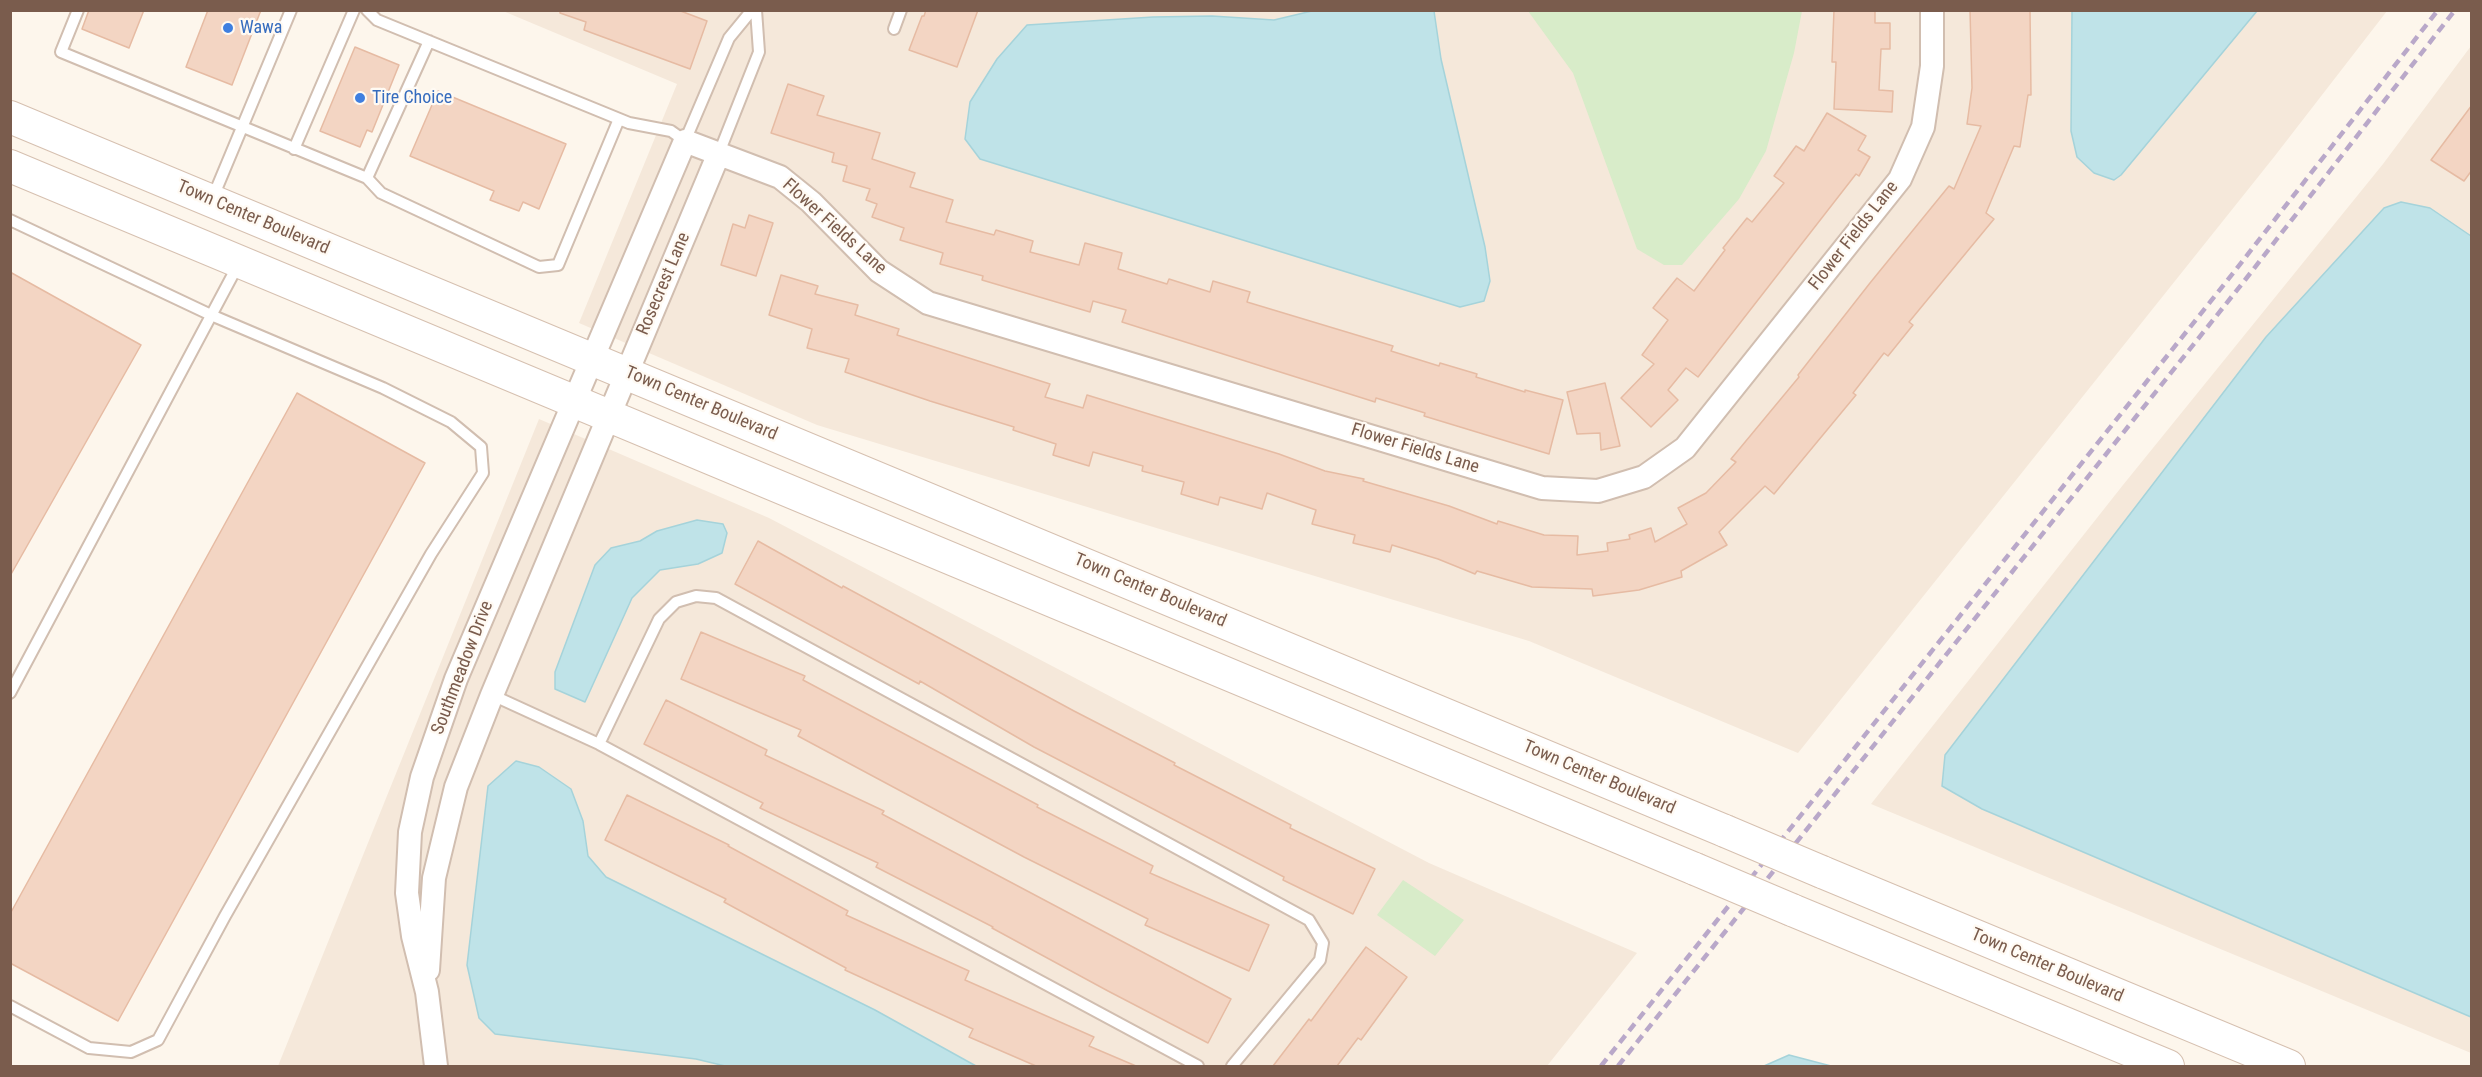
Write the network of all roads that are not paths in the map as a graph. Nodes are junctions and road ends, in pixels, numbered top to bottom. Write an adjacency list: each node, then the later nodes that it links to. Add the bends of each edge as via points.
1 (78, 10): 12 (lane, via 62,52)
2 (291, 10): 12 (lane)
3 (354, 10): 14 (lane)
4 (367, 10): 9 (lane, via 376,20)
5 (754, 10): 13 (lane, via 729,38); 15 (lane, via 759,52)
6 (901, 10): 8 (lane)
7 (1932, 10): 15 (street, Flower Fields Lane, via 1932,66 1923,127 1900,179 1685,448 1644,477 1598,491 1542,488 928,303 879,271 811,202 780,177)
8 (894, 29)
9 (429, 41): 11 (lane); 17 (lane)
10 (10, 117): 18 (main road, Town Center Boulevard)
11 (619, 118): 13 (lane, via 671,131); 17 (lane, via 558,265 539,267 381,193)
12 (242, 128): 14 (lane); 18 (lane)
13 (685, 141): 15 (street, Flower Fields Lane); 22 (street, Rosecrest Lane)
14 (294, 149): 17 (lane)
15 (718, 153): 23 (street, Rosecrest Lane)
16 (10, 166): 20 (main road)
17 (367, 178)
18 (212, 200): 22 (main road, Town Center Boulevard)
19 (10, 220): 21 (lane)
20 (239, 262): 21 (lane); 24 (main road)
21 (211, 315): 27 (lane); 31 (lane, via 383,388 451,422 481,447 483,473 431,554 158,1040 131,1052 89,1048)
22 (592, 359): 23 (main road, Town Center Boulevard); 24 (street, Southmeadow Drive)
23 (627, 373): 25 (street, Rosecrest Lane); 36 (main road, Town Center Boulevard, bridge)
24 (574, 401): 25 (main road); 26 (street, Southmeadow Drive)
25 (609, 416): 28 (street, Southmeadow Drive); 35 (main road, bridge)
26 (456, 679): 28 (street); 30 (street, Southmeadow Drive, via 422,777 410,832 407,893)
27 (10, 693)
28 (492, 695): 29 (lane); 30 (street, Southmeadow Drive, via 456,787 434,878)
29 (599, 744): 33 (lane); 34 (lane, via 659,619 676,602 696,596 716,598 1309,920 1323,943 1320,960)
30 (427, 992): 32 (street, Southmeadow Drive)
31 (10, 1006)
32 (436, 1066)
33 (1198, 1066)
34 (1232, 1066)
35 (2168, 1066)
36 (2289, 1066)

